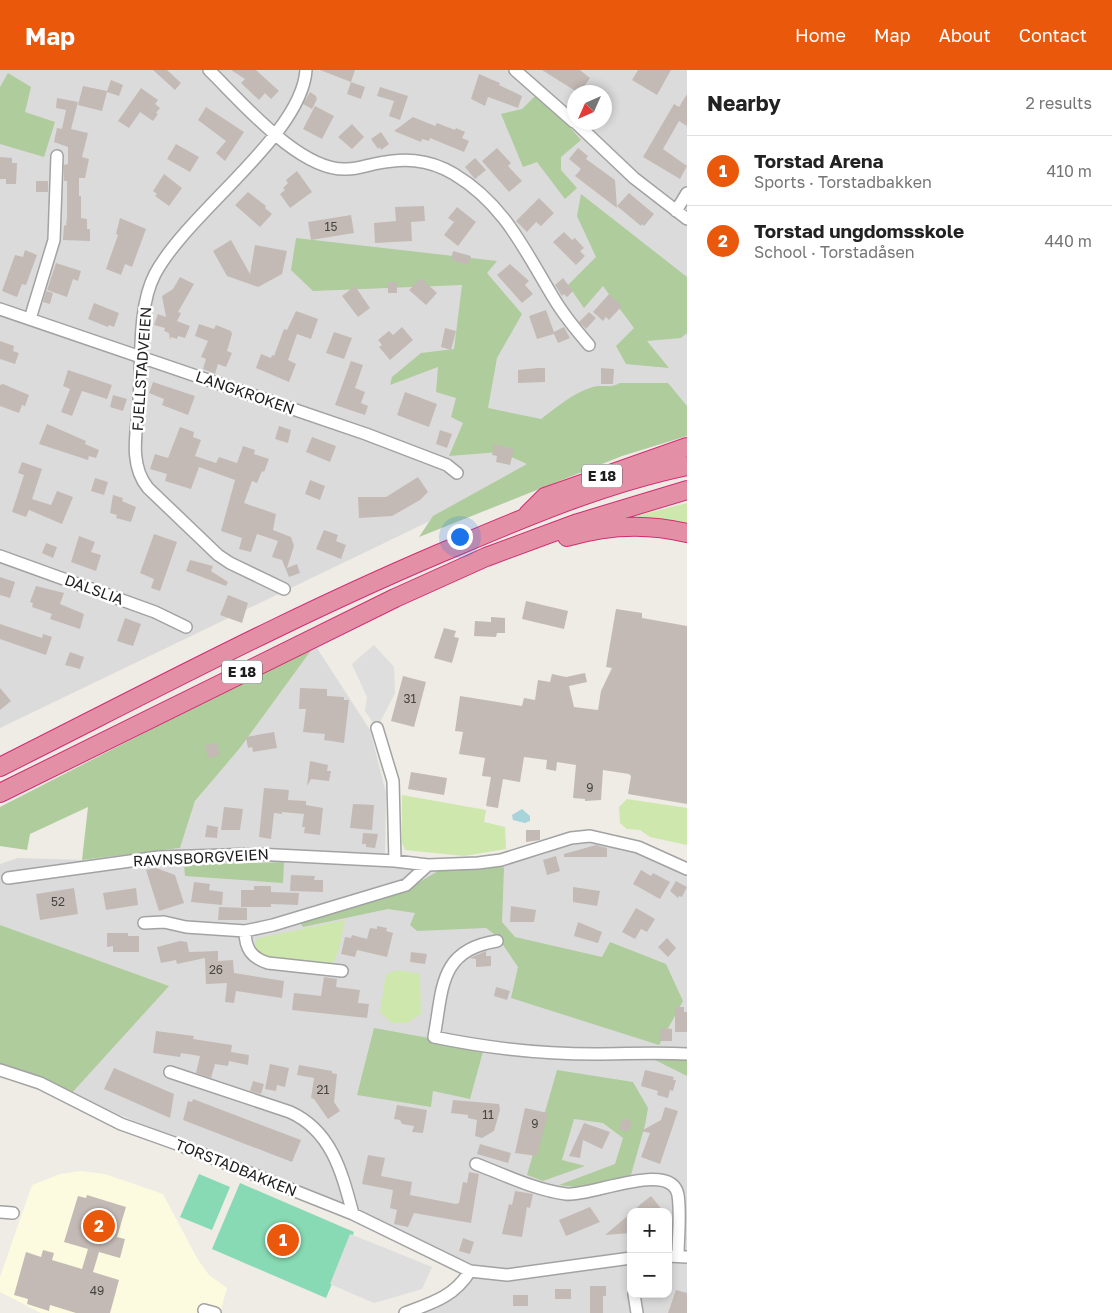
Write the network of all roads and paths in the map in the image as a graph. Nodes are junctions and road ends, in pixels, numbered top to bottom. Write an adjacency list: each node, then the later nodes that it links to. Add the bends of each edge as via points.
1 (209, 70): 6 (street)
2 (306, 70): 6 (street, FJELLSTADVEIEN, via 300,98)
3 (515, 70): 4 (street)
4 (567, 115)
5 (583, 130): 9 (street, via 634,178)
6 (276, 134): 13 (street, via 298,153 327,166 347,170 402,159 423,161 455,175 480,193 506,219 553,297); 14 (street, FJELLSTADVEIEN, via 213,201 155,274 143,323)
7 (57, 156): 12 (street, via 54,240)
8 (687, 194): 9 (street)
9 (676, 211): 10 (street)
10 (687, 220)
11 (0, 309): 12 (street, LANGKROKEN)
12 (30, 319): 14 (street, LANGKROKEN)
13 (589, 345)
14 (142, 358): 17 (street, LANGKROKEN, via 366,434 447,464); 23 (street, FJELLSTADVEIEN, via 135,464 141,480 218,555)
15 (687, 447): 19 (highway, E 18, via 545,497)
16 (687, 466): 19 (highway, E 18, via 622,484)
17 (458, 473)
18 (687, 490): 22 (highway, E 18, via 578,523)
19 (525, 518): 26 (highway, E 18, via 386,576)
20 (687, 533): 22 (highway, E 18, via 635,526 606,528)
21 (0, 556): 24 (street, DALSLIA, via 154,612)
22 (486, 557): 27 (highway, E 18, via 387,602)
23 (284, 588)
24 (186, 627)
25 (377, 728): 28 (street, via 393,781)
26 (0, 767)
27 (0, 793)
28 (394, 861): 29 (street, RAVNSBORGVEIEN); 31 (street, RAVNSBORGVEIEN, via 256,854 160,857)
29 (428, 865): 30 (street, RAVNSBORGVEIEN, via 501,860 552,843 590,836 638,847); 33 (street, via 406,884)
30 (687, 869)
31 (8, 878)
32 (144, 923): 33 (street, via 164,922 186,927)
33 (245, 931): 35 (street, via 247,946 257,960)
34 (497, 941): 36 (street, via 473,946 454,961 442,988 434,1037 538,1052)
35 (342, 971)
36 (687, 1054)
37 (0, 1070): 42 (street, TORSTADBAKKEN, via 40,1083 121,1124)
38 (170, 1072): 42 (street, via 290,1112 318,1130 330,1146)
39 (476, 1164): 43 (street, via 533,1186 567,1194 661,1178 672,1184 678,1193)
40 (0, 1212): 41 (street)
41 (13, 1213)
42 (352, 1214): 45 (street, TORSTADBAKKEN)
43 (678, 1257)
44 (627, 1258): 45 (street, TORSTADBAKKEN, via 507,1275)
45 (470, 1271): 47 (street, via 454,1292)
46 (635, 1298): 48 (street)
47 (405, 1313)
48 (637, 1313)

